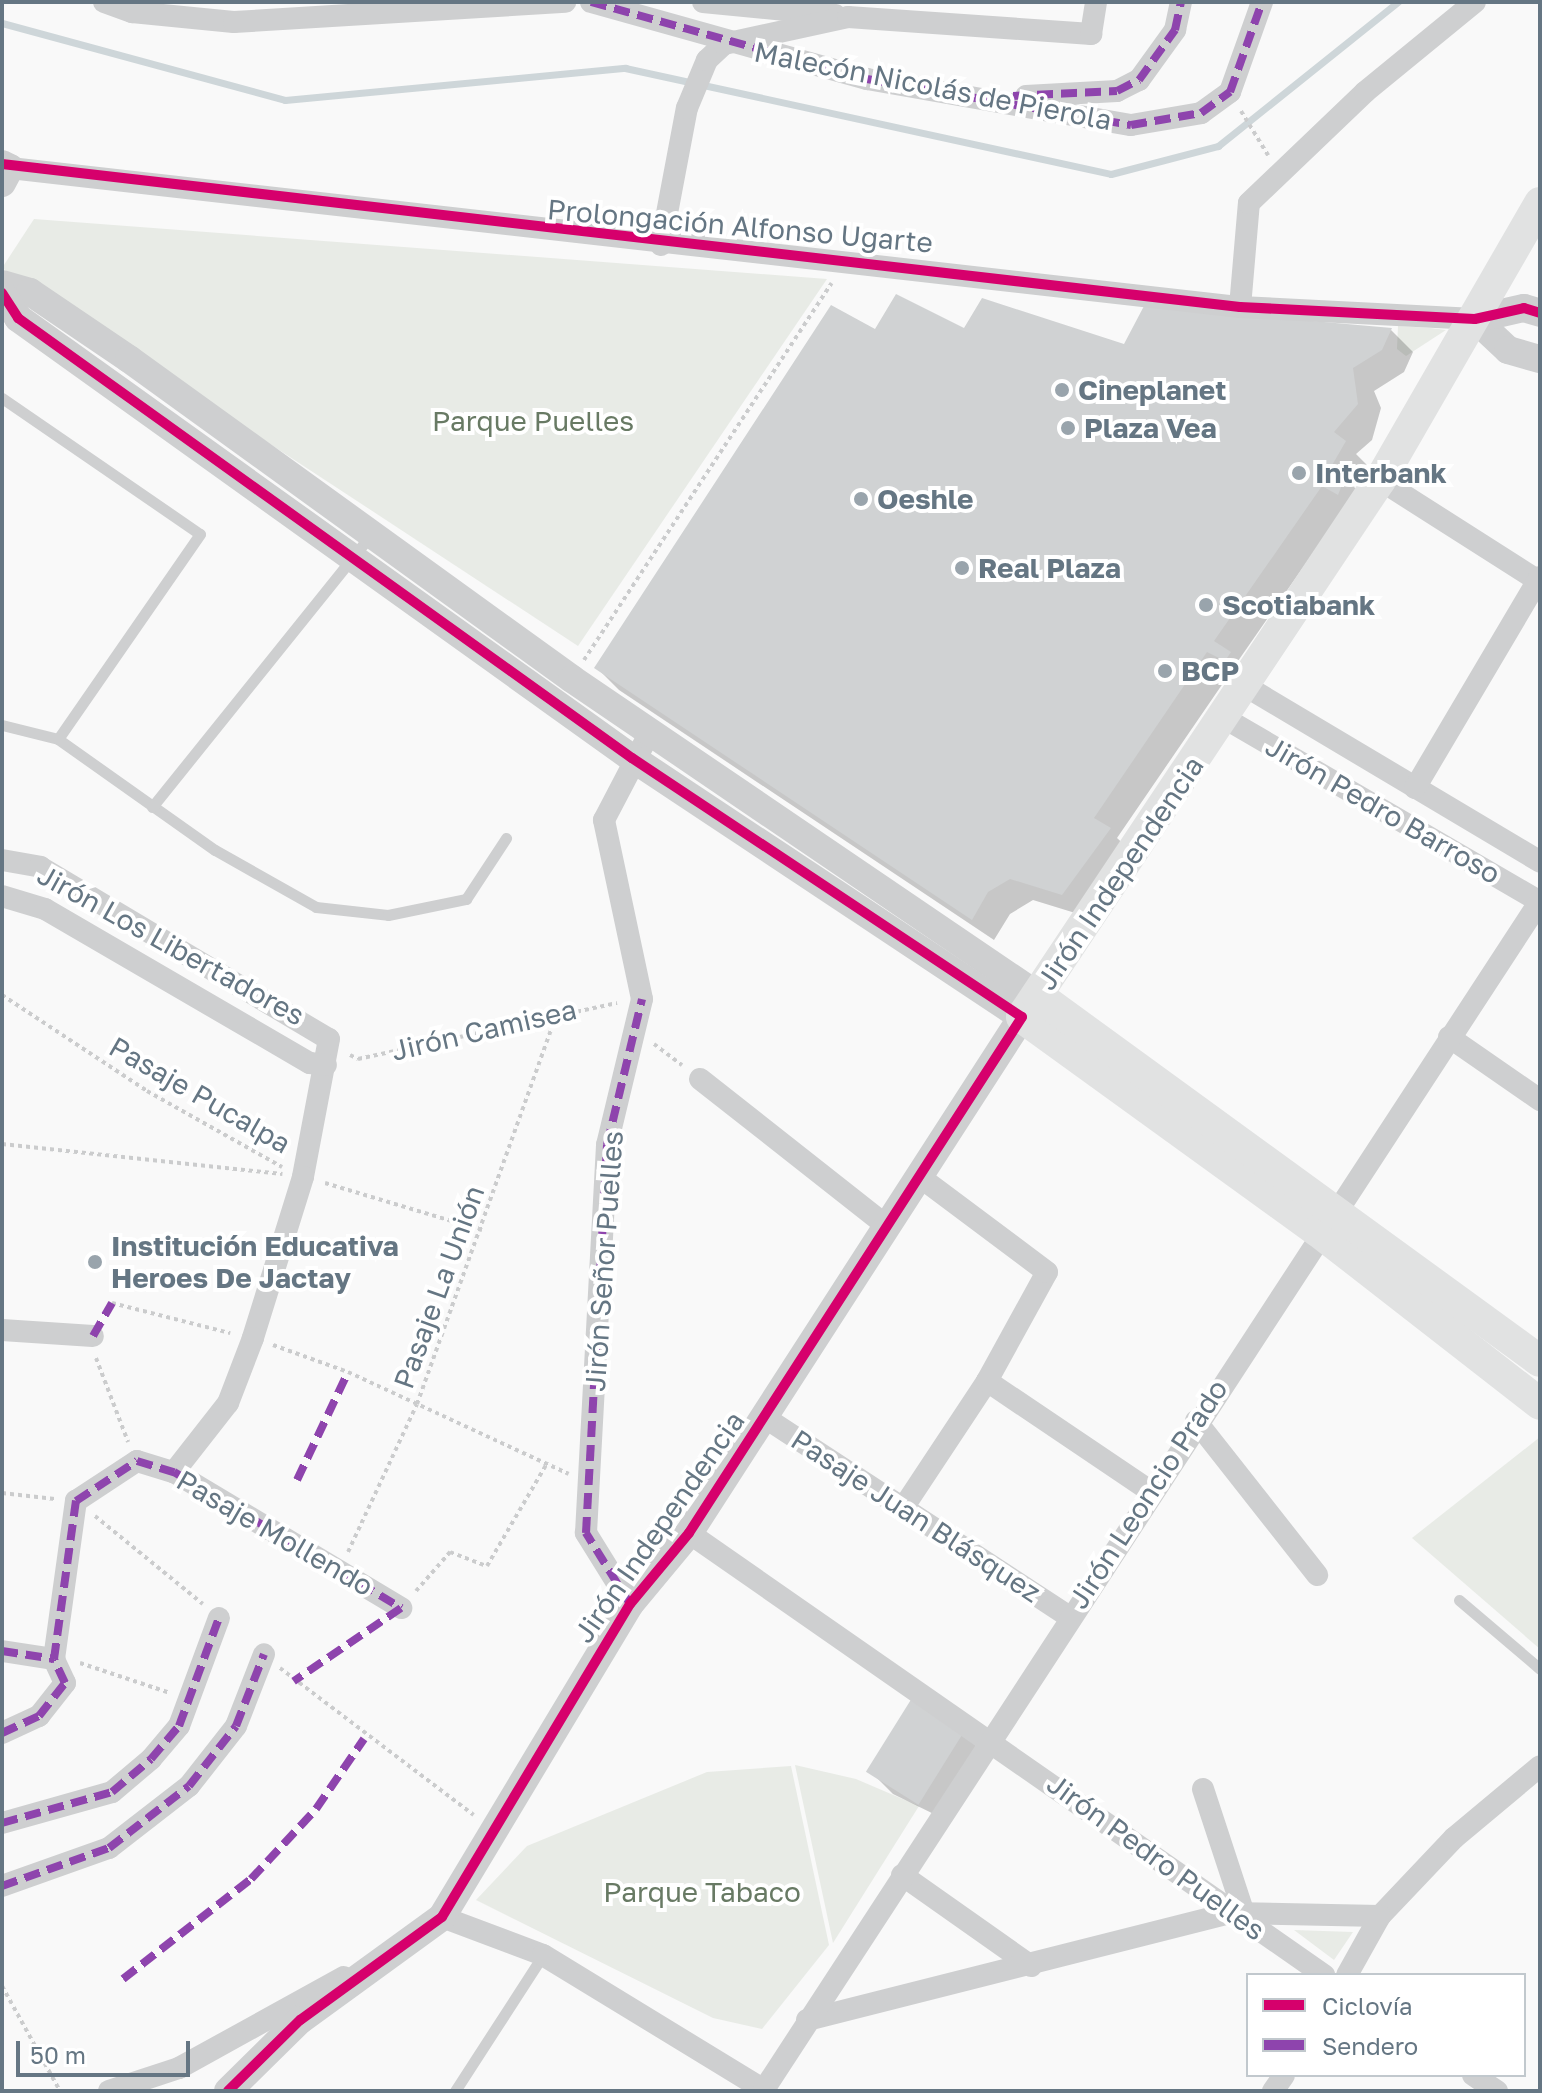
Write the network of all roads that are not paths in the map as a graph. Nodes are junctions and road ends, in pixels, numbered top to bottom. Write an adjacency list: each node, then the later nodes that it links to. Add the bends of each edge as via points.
1 (104, 2): 11 (street)
2 (565, 2): 10 (street)
3 (591, 2): 15 (street, Malecón Nicolás de Pierola)
4 (703, 2): 5 (street)
5 (763, 2): 14 (street)
6 (1096, 2): 13 (street, via 1091,34)
7 (1181, 2): 16 (street, via 1175,30 1139,80 1117,91)
8 (1262, 2): 16 (street, Malecón Nicolás de Pierola, via 1230,92 1201,113 1131,125)
9 (1475, 2): 22 (street, via 1278,170 1243,219)
10 (419, 6): 12 (street)
11 (132, 7): 12 (street)
12 (315, 11)
13 (926, 13): 14 (street)
14 (848, 17): 15 (street)
15 (716, 52): 16 (street, Malecón Nicolás de Pierola); 19 (street, via 687,108)
16 (989, 98)
17 (5, 172): 19 (street, Prolongación Alfonso Ugarte)
18 (1540, 203): 24 (main road, Jirón Independencia)
19 (661, 245): 22 (street, Prolongación Alfonso Ugarte, via 849,257)
20 (2, 284): 28 (street, via 42,300)
21 (2, 293): 29 (street, via 18,318)
22 (1240, 307): 24 (street, Prolongación Alfonso Ugarte)
23 (1540, 313): 24 (street, via 1524,308)
24 (1475, 319): 25 (street, via 1508,350); 27 (main road, Jirón Independencia)
25 (1540, 359)
26 (2, 398): 35 (lane, via 200,534)
27 (1380, 480): 30 (street); 31 (main road, Jirón Independencia)
28 (371, 535): 29 (lane); 34 (street)
29 (354, 559): 36 (street); 38 (lane)
30 (1539, 580): 37 (street)
31 (1247, 687): 32 (main road, Jirón Independencia); 37 (street)
32 (1226, 719): 43 (street, Jirón Pedro Barroso); 44 (main road, Jirón Independencia)
33 (5, 723): 35 (lane)
34 (650, 732): 36 (street, Jirón Señor Puelles); 44 (street)
35 (58, 739): 38 (lane)
36 (632, 758): 44 (street); 65 (street, Jirón Señor Puelles, via 604,827 642,999 607,1145 586,1533)
37 (1415, 788): 41 (street)
38 (152, 807): 39 (lane, via 275,887 350,914 426,912 466,899)
39 (506, 838)
40 (2, 860): 46 (street, Jirón Los Libertadores, via 67,883 256,990 325,1033)
41 (1540, 862)
42 (2, 896): 46 (street, Jirón Los Libertadores, via 45,909 310,1063)
43 (1540, 901): 45 (street, Jirón Leoncio Prado)
44 (1030, 1006): 49 (street, Jirón Independencia); 50 (main road)
45 (1449, 1037): 48 (street); 50 (street, Jirón Leoncio Prado)
46 (328, 1055): 59 (street, via 303,1177 253,1338 228,1403)
47 (700, 1079): 51 (street)
48 (1540, 1100)
49 (920, 1177): 51 (street, Jirón Independencia); 55 (street, via 1047,1272)
50 (1326, 1220): 54 (main road); 56 (main road); 58 (street, Jirón Leoncio Prado)
51 (888, 1227): 57 (street, Jirón Independencia)
52 (2, 1330): 53 (street)
53 (93, 1336)
54 (1540, 1361)
55 (987, 1381): 60 (street); 61 (street)
56 (1540, 1404)
57 (764, 1417): 61 (street, Pasaje Juan Blásquez); 62 (street, Jirón Independencia)
58 (1196, 1421): 60 (street, Jirón Leoncio Prado); 63 (street)
59 (174, 1472): 66 (street, Pasaje Mollendo); 71 (street, Pasaje Mollendo, via 137,1461 76,1501)
60 (1150, 1491): 67 (street, Jirón Leoncio Prado)
61 (905, 1505): 67 (street, Pasaje Juan Blásquez)
62 (689, 1533): 65 (street, Jirón Independencia); 74 (street, Jirón Pedro Puelles)
63 (1317, 1575)
64 (1459, 1600): 72 (lane)
65 (630, 1604): 82 (street, Jirón Independencia)
66 (401, 1608)
67 (1067, 1615): 74 (street, Jirón Leoncio Prado)
68 (219, 1618): 77 (street, via 190,1703 151,1759 112,1792)
69 (2, 1651): 71 (street)
70 (264, 1654): 79 (street, via 236,1726 189,1786 109,1848)
71 (54, 1659): 73 (street, via 65,1683 39,1716)
72 (1540, 1669)
73 (2, 1733)
74 (989, 1737): 78 (street, Jirón Leoncio Prado); 80 (street, Jirón Pedro Puelles)
75 (1540, 1766): 81 (street, via 1454,1838)
76 (1203, 1789): 80 (street)
77 (2, 1823)
78 (902, 1875): 85 (street); 88 (street, Jirón Leoncio Prado)
79 (2, 1886)
80 (1237, 1912): 81 (street); 85 (street); 86 (street, Jirón Pedro Puelles)
81 (1380, 1916): 87 (street)
82 (442, 1917): 83 (street); 84 (street, Jirón Independencia)
83 (543, 1955): 90 (street); 93 (lane)
84 (383, 1958): 91 (street, via 262,2017 179,2068); 92 (street, Jirón Independencia, via 300,2020)
85 (1031, 1966): 88 (street)
86 (1321, 1973)
87 (1348, 1973)
88 (807, 2020): 90 (street, Jirón Leoncio Prado)
89 (1476, 2077): 94 (street)
90 (764, 2090)
91 (109, 2091)
92 (228, 2091)
93 (455, 2091)
94 (1497, 2091)

